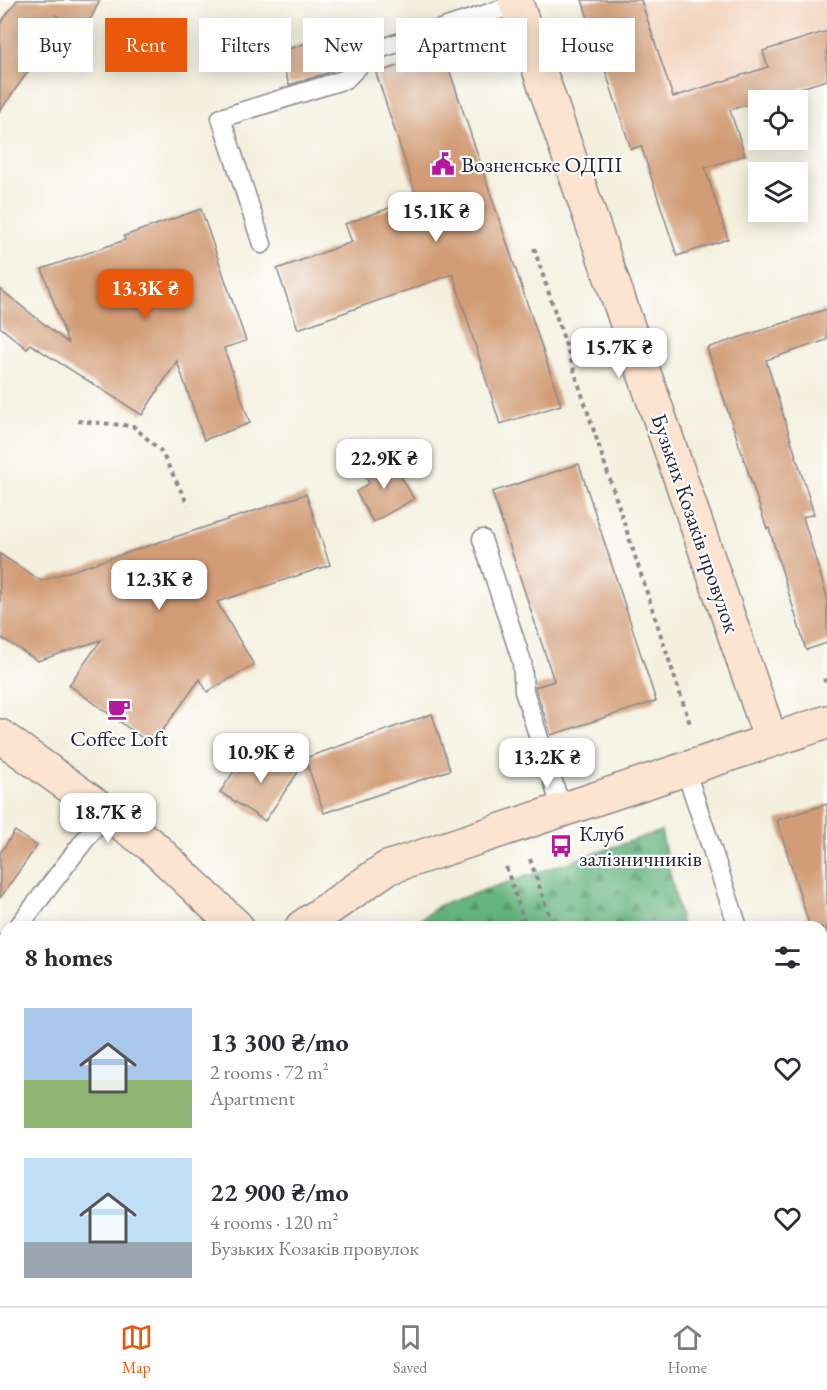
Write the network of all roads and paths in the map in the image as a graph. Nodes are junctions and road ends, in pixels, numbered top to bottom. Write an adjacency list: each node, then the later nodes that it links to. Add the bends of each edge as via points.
1 (516, 2): 2 (lane, via 373,51 346,79 221,118); 10 (main road, Бузьких Козаків провулок)
2 (262, 244)
3 (534, 248): 8 (path)
4 (78, 421): 5 (path, via 133,426 161,451)
5 (188, 506)
6 (482, 539): 12 (lane, via 522,662 524,691)
7 (827, 722): 10 (main road)
8 (690, 724)
9 (0, 736): 13 (main road)
10 (771, 740): 11 (main road)
11 (685, 770): 12 (main road); 23 (lane)
12 (562, 810): 19 (main road, via 387,868)
13 (106, 811): 17 (lane); 18 (main road, via 151,845)
14 (530, 859): 16 (path)
15 (506, 867): 20 (path)
16 (550, 918): 21 (path); 22 (path)
17 (23, 921)
18 (231, 921)
19 (311, 921)
20 (524, 921)
21 (542, 921)
22 (551, 921)
23 (736, 921)

